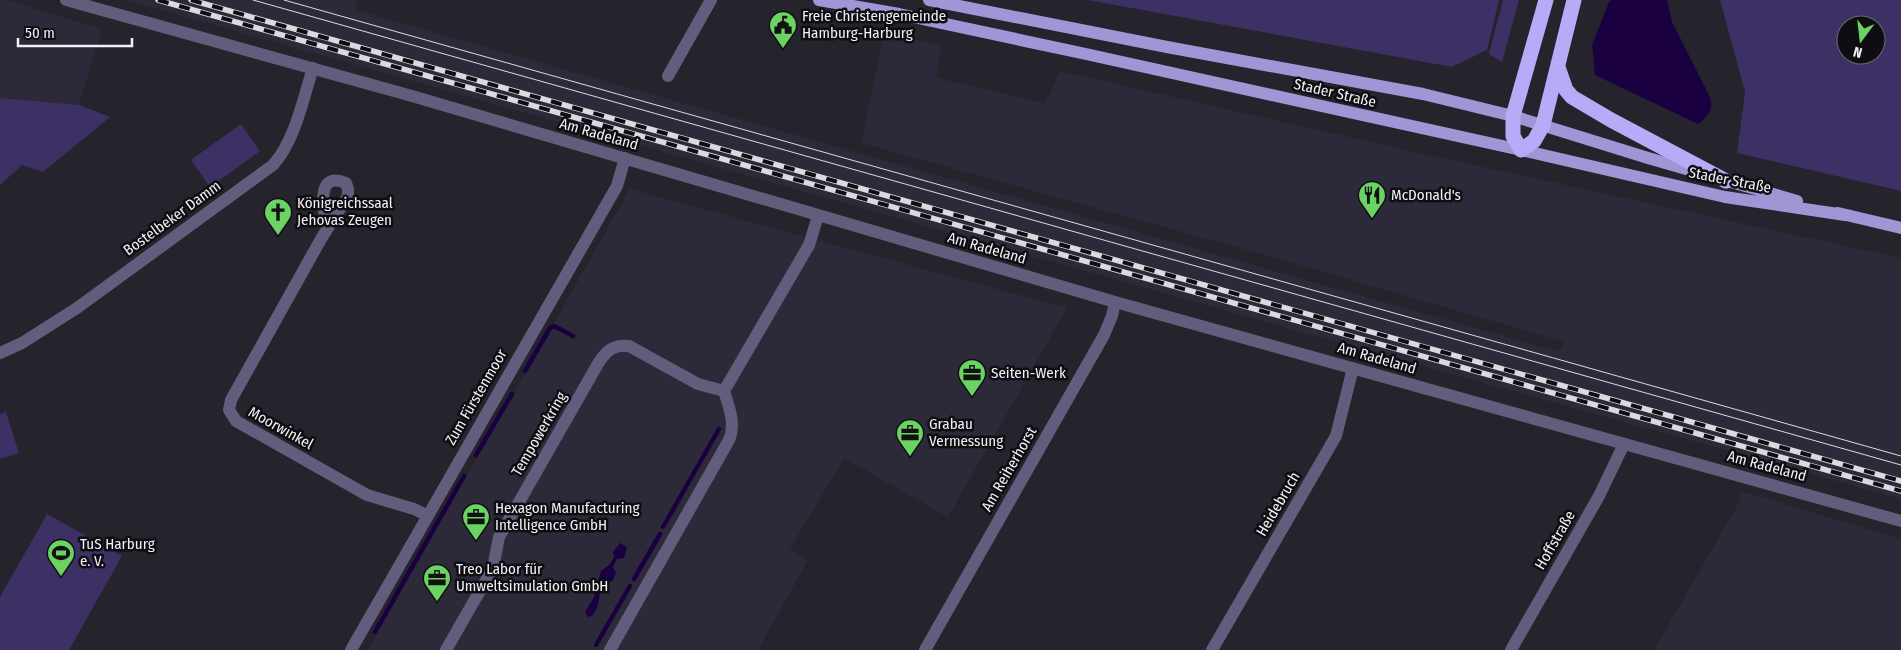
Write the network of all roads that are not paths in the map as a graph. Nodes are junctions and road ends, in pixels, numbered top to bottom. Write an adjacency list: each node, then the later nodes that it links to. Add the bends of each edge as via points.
1 (66, 0): 8 (street, Am Radeland)
2 (711, 0): 9 (street)
3 (819, 0): 12 (main road, Stader Straße, via 900,14)
4 (929, 0): 10 (main road, Stader Straße, via 1414,92)
5 (1546, 0): 10 (highway)
6 (1574, 0): 7 (highway)
7 (1558, 66): 11 (highway); 14 (highway, via 1566,90 1572,97)
8 (313, 68): 13 (street, Am Radeland); 20 (street, Bostelbeker Damm, via 290,140 273,165 77,308)
9 (668, 76)
10 (1513, 116): 11 (main road, Stader Straße); 12 (highway, via 1513,136)
11 (1543, 125): 12 (highway, via 1534,141); 14 (main road, Stader Straße)
12 (1521, 150): 15 (main road, Stader Straße, via 1725,197)
13 (625, 158): 16 (street, Am Radeland); 24 (street, Zum Fürstenmoor, via 617,186)
14 (1726, 181): 15 (main road, Stader Straße)
15 (1845, 215): 18 (main road, Stader Straße)
16 (818, 216): 19 (street, Am Radeland); 22 (street, via 809,245)
17 (327, 228): 24 (street, Moorwinkel, via 231,400 229,410 236,421 367,495)
18 (1901, 228)
19 (1115, 302): 21 (street, Am Radeland); 29 (street, Am Reiherhorst, via 1104,335)
20 (0, 353)
21 (1353, 368): 23 (street, Am Radeland); 30 (street, Heidebruch, via 1336,436)
22 (724, 391): 27 (street, Tempowerkring, via 698,384 629,346 616,346 608,351 499,536 493,568); 28 (street, via 732,420 729,440)
23 (1624, 444): 25 (street, Am Radeland); 31 (street, Hoffstraße, via 1599,496)
24 (428, 516): 26 (street, Zum Fürstenmoor)
25 (1901, 521)
26 (351, 650)
27 (446, 650)
28 (610, 650)
29 (925, 650)
30 (1212, 650)
31 (1511, 650)

